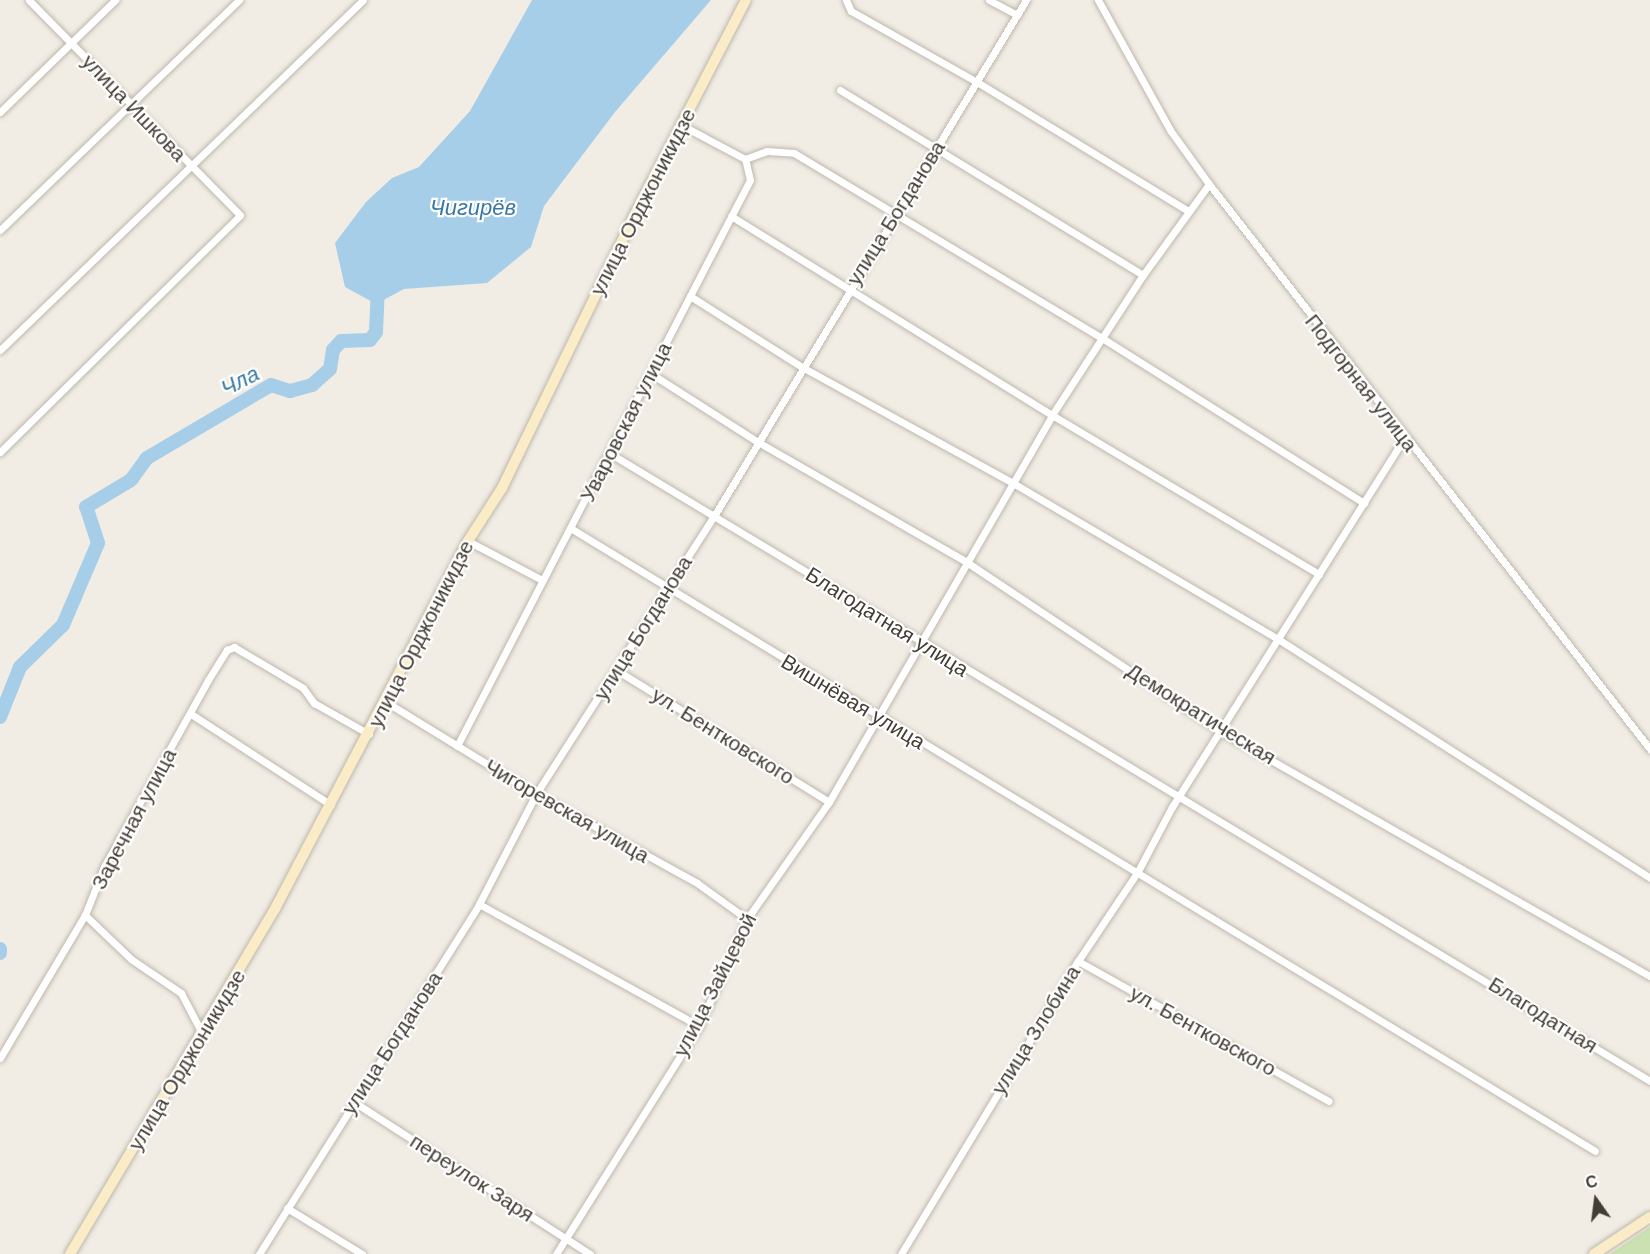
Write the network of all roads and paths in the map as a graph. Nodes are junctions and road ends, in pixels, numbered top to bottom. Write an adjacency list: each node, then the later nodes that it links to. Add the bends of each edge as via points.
1 (29, 0): 11 (street, улица Ишкова)
2 (116, 0): 11 (street)
3 (239, 0): 14 (street)
4 (363, 0): 19 (street)
5 (746, 0): 16 (street, улица Орджоникидзе)
6 (846, 0): 12 (street, via 850,11)
7 (989, 0): 10 (street)
8 (1026, 0): 10 (street, улица Богданова)
9 (1098, 0): 20 (street, Подгорная улица, via 1170,130)
10 (1017, 15): 12 (street, улица Богданова)
11 (71, 43): 14 (street, улица Ишкова); 15 (street)
12 (977, 82): 17 (street, улица Богданова); 21 (street)
13 (840, 90): 17 (street)
14 (130, 104): 19 (street, улица Ишкова); 24 (street)
15 (0, 112)
16 (681, 125): 18 (street); 41 (street, улица Орджоникидзе, via 502,488)
17 (935, 150): 22 (street, улица Богданова); 25 (street)
18 (745, 159): 22 (street, via 767,151 794,153); 23 (street, Уваровская улица, via 750,180)
19 (190, 165): 29 (street); 35 (street, улица Ишкова, via 240,215)
20 (1209, 184): 21 (street, улица Зайцевой); 33 (street, Подгорная улица)
21 (1188, 210): 25 (street, улица Зайцевой)
22 (895, 213): 26 (street, улица Богданова); 28 (street)
23 (731, 216): 26 (street); 27 (street, Уваровская улица)
24 (0, 230)
25 (1143, 275): 28 (street, улица Зайцевой)
26 (848, 291): 30 (street, улица Богданова); 32 (street)
27 (690, 296): 30 (street); 31 (street, Уваровская улица)
28 (1102, 338): 32 (street, улица Зайцевой); 38 (street)
29 (0, 350)
30 (802, 367): 34 (street, улица Богданова); 37 (street)
31 (650, 373): 34 (street, Демократическая); 36 (street, Уваровская улица)
32 (1052, 415): 37 (street, улица Зайцевой); 43 (street)
33 (1404, 439): 38 (street, улица Злобина); 55 (street, Подгорная улица)
34 (759, 442): 39 (street, улица Богданова); 42 (street, Демократическая)
35 (0, 452)
36 (611, 454): 39 (street, Благодатная улица); 40 (street, Уваровская улица)
37 (1013, 483): 42 (street, улица Зайцевой); 46 (street)
38 (1364, 503): 43 (street, улица Злобина)
39 (714, 516): 45 (street, улица Богданова); 47 (street, Благодатная улица)
40 (572, 529): 44 (street, Уваровская улица); 45 (street, Вишнёвая улица)
41 (468, 541): 44 (street); 49 (street, улица Орджоникидзе)
42 (965, 561): 47 (street, улица Зайцевой); 52 (street, Демократическая)
43 (1319, 574): 46 (street, улица Злобина)
44 (540, 579): 54 (street, Уваровская улица, via 517,634)
45 (666, 590): 48 (street, улица Богданова); 51 (street, Вишнёвая улица)
46 (1278, 639): 52 (street, улица Злобина); 61 (street)
47 (918, 641): 51 (street, улица Зайцевой); 57 (street, Благодатная улица)
48 (618, 670): 56 (street, улица Богданова); 58 (street, ул. Бентковского)
49 (386, 702): 53 (street, улица Орджоникидзе); 54 (street, Чигоревская улица)
50 (191, 714): 53 (street, Заречная улица, via 227,650 234,647 303,688 314,703); 59 (street); 63 (street, Заречная улица, via 104,867)
51 (876, 716): 58 (street, улица Зайцевой); 60 (street, Вишнёвая улица)
52 (1220, 731): 57 (street, улица Злобина); 66 (street, Демократическая)
53 (369, 734): 59 (street, улица Орджоникидзе)
54 (457, 746): 56 (street, Чигоревская улица)
55 (1650, 749)
56 (536, 794): 62 (street, улица Богданова); 64 (street, Чигоревская улица, via 697,883)
57 (1177, 799): 60 (street, улица Злобина); 70 (street, Благодатная)
58 (829, 802): 64 (street, улица Зайцевой)
59 (331, 805): 68 (street, улица Орджоникидзе)
60 (1137, 873): 65 (street, улица Злобина); 73 (street, Вишнёвая улица)
61 (1650, 878)
62 (479, 904): 67 (street); 72 (street, улица Богданова)
63 (85, 915): 68 (street, Заречная улица, via 131,959 181,993); 69 (street)
64 (747, 919): 67 (street, улица Зайцевой)
65 (1078, 961): 71 (street, ул. Бентковского); 82 (street, улица Злобина)
66 (1650, 976)
67 (699, 1026): 76 (street, улица Зайцевой)
68 (203, 1036): 77 (street, улица Орджоникидзе)
69 (0, 1058)
70 (1650, 1082)
71 (1328, 1101)
72 (354, 1102): 74 (street, улица Богданова); 76 (street, переулок Заря)
73 (1595, 1151)
74 (287, 1208): 78 (street, улица Богданова); 79 (street)
75 (1650, 1217): 83 (street)
76 (564, 1238): 80 (street, улица Зайцевой); 81 (street, переулок Заря)
77 (70, 1254)
78 (259, 1254)
79 (362, 1254)
80 (556, 1254)
81 (590, 1254)
82 (901, 1254)
83 (1594, 1254)

